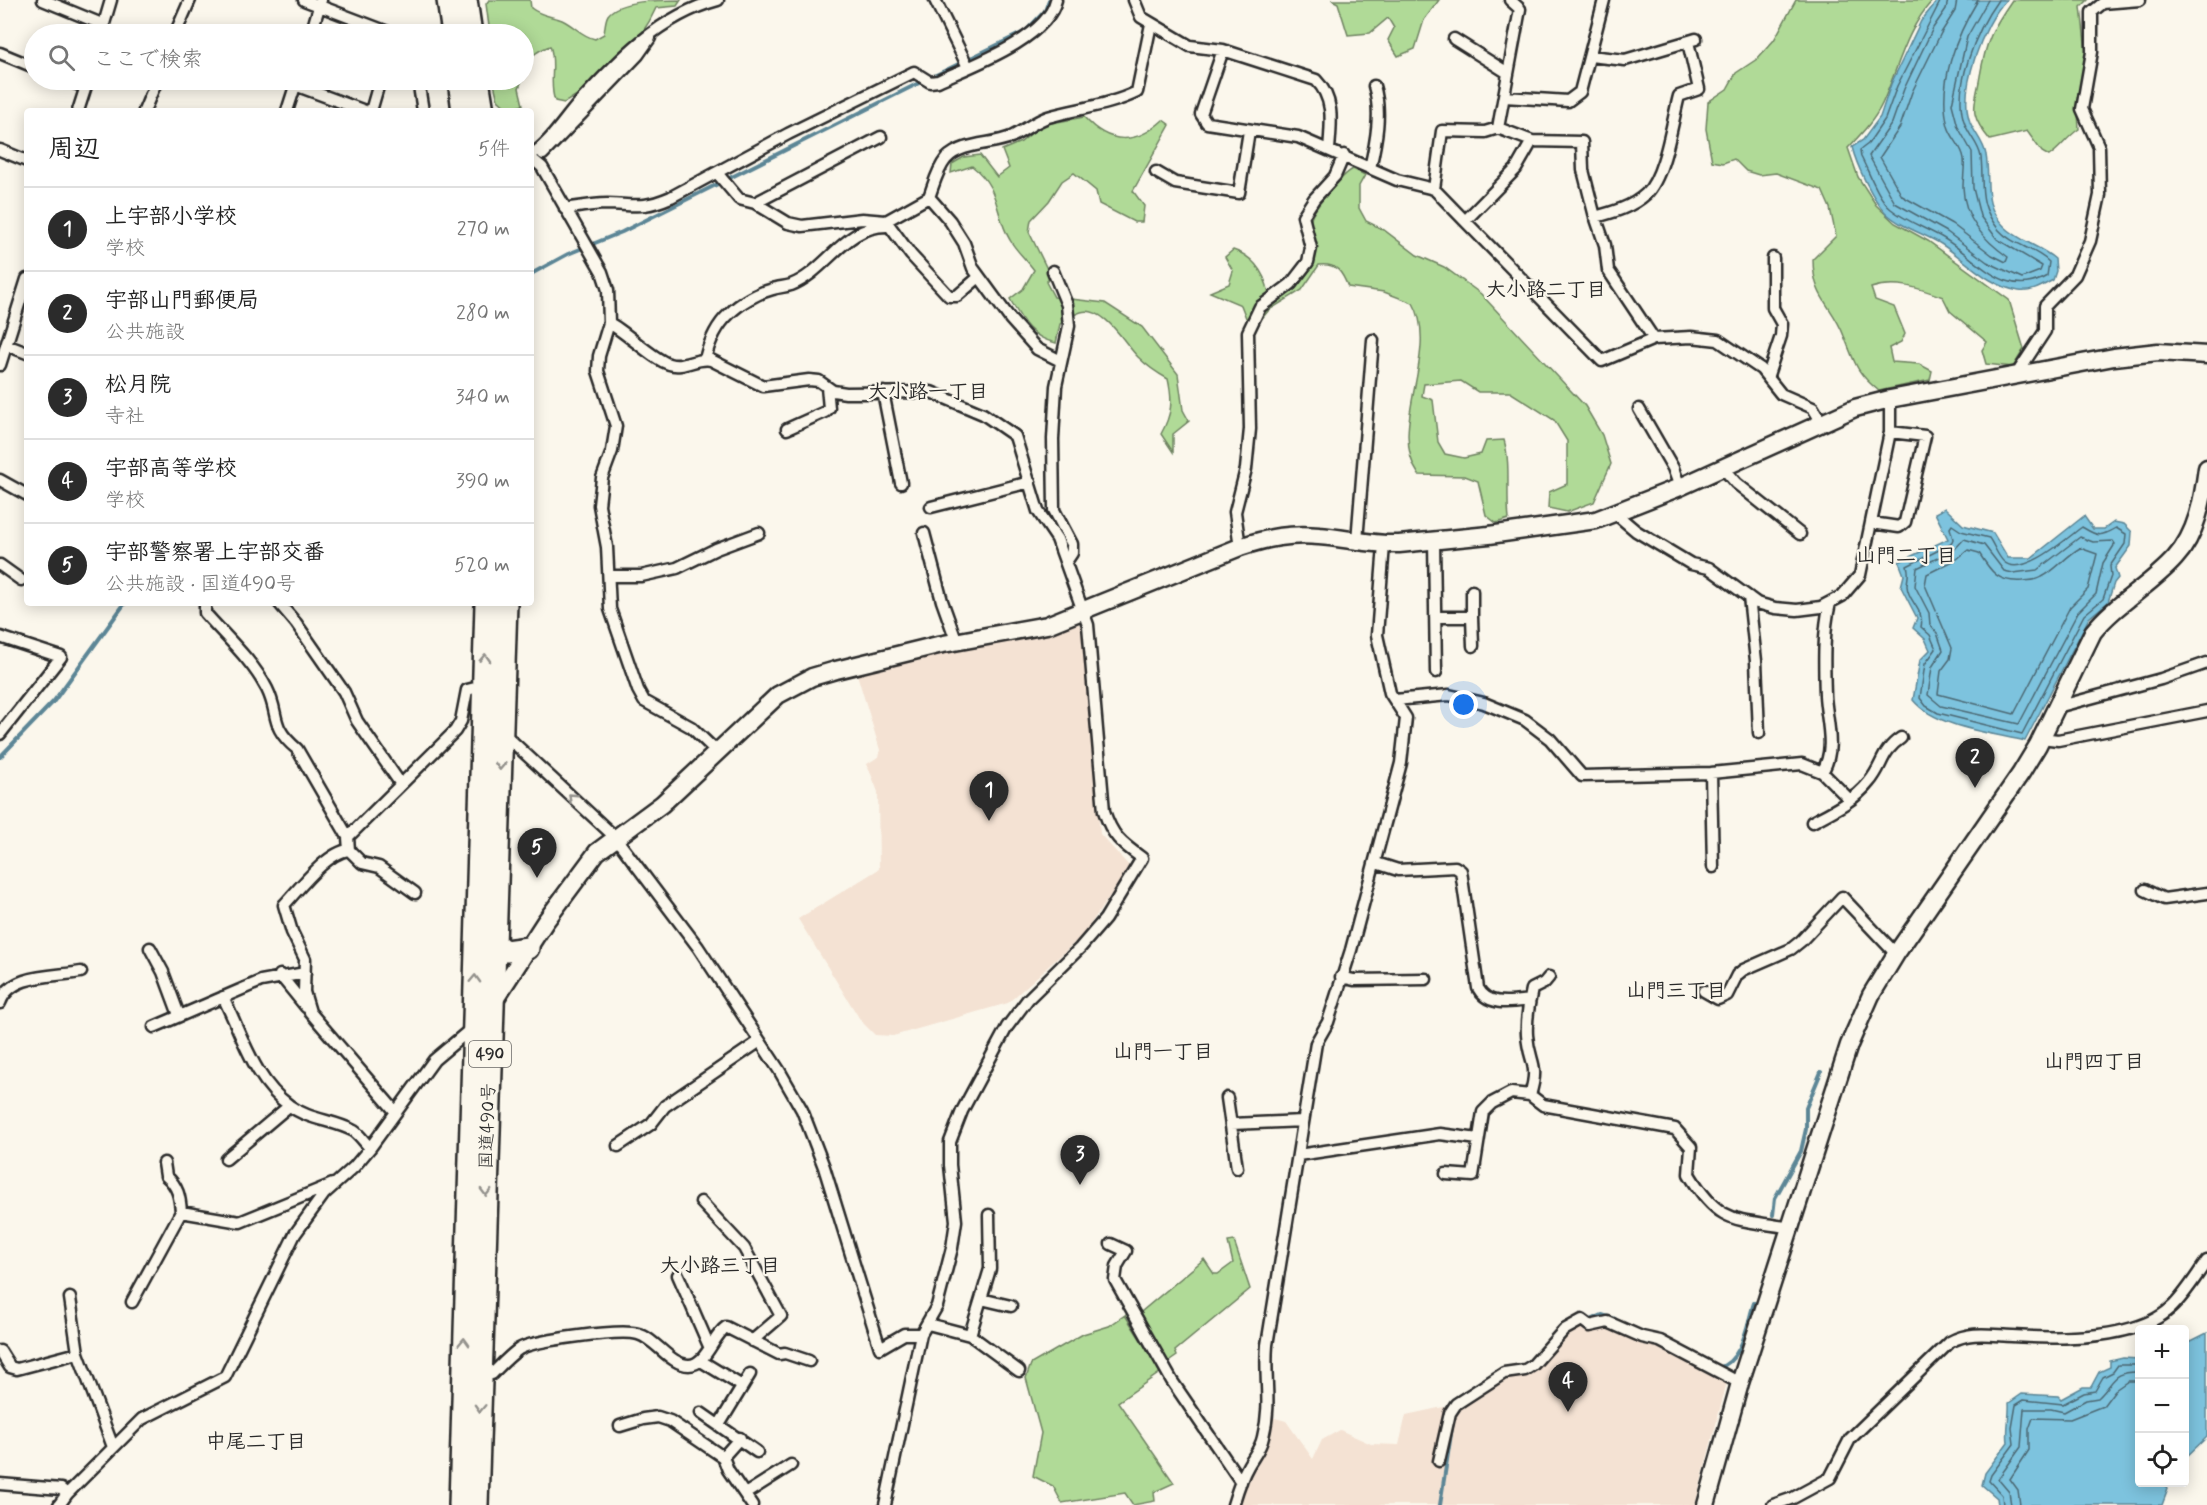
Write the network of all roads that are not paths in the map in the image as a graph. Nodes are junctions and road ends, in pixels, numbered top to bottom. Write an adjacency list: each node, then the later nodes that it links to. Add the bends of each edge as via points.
1 (43, 0): 15 (street)
2 (111, 0): 16 (street)
3 (190, 0): 17 (street)
4 (304, 0): 14 (street)
5 (448, 0): 20 (highway)
6 (466, 0): 21 (highway)
7 (718, 0): 55 (street, via 681,13 655,31 638,55 546,153)
8 (935, 0): 28 (street)
9 (1056, 0): 28 (street, via 1033,31)
10 (1134, 0): 22 (street, via 1141,16)
11 (1510, 0): 29 (street, via 1520,9)
12 (1604, 0): 26 (street)
13 (2140, 0): 82 (street, via 2103,3 2092,12 2092,52 2082,109 2099,147 2100,195 2090,240 2075,275 2045,306 2045,331)
14 (321, 3): 18 (street); 19 (street)
15 (90, 24)
16 (104, 24)
17 (180, 24)
18 (314, 24)
19 (370, 24)
20 (452, 24)
21 (470, 24)
22 (1151, 24): 24 (street, via 1190,46); 62 (street, via 1137,92 1109,104 1045,118 1011,136 963,149 948,158 939,170)
23 (1454, 39): 29 (street)
24 (1223, 50): 49 (street, via 1202,114 1207,123); 52 (street, via 1316,80 1324,88 1330,105)
25 (0, 53): 27 (street)
26 (1590, 56): 39 (street, via 1580,92 1568,101); 65 (street, via 1625,60 1692,41 1699,90 1678,96 1659,174 1648,193 1626,208)
27 (24, 63)
28 (968, 67): 60 (street, via 930,82 914,72)
29 (1508, 73): 39 (street)
30 (1374, 86): 58 (street, via 1378,115)
31 (84, 90): 40 (street)
32 (153, 90): 41 (street)
33 (294, 90): 42 (street)
34 (315, 90): 43 (street)
35 (377, 90): 44 (street)
36 (419, 90): 45 (street)
37 (460, 90): 46 (highway)
38 (480, 90): 47 (highway)
39 (1504, 97): 48 (street)
40 (79, 108)
41 (145, 108)
42 (288, 108)
43 (358, 108)
44 (372, 108)
45 (422, 108)
46 (463, 108)
47 (483, 108)
48 (1498, 128): 51 (street); 61 (street, via 1485,132 1442,130)
49 (1249, 131): 52 (street, via 1287,134); 59 (street, via 1239,193 1175,183)
50 (881, 137): 63 (street)
51 (1532, 141): 65 (street, via 1582,142 1583,170); 66 (street, via 1516,169)
52 (1329, 149): 54 (street)
53 (0, 150): 57 (street)
54 (1344, 155): 58 (street); 106 (street, via 1335,176 1303,216 1311,248 1308,262 1291,284 1260,306 1248,332 1250,429 1246,469 1235,512)
55 (534, 156)
56 (534, 159): 64 (street, via 542,166)
57 (24, 160)
58 (1370, 168): 61 (street)
59 (1156, 172)
60 (717, 173): 63 (street, via 738,199); 64 (street, via 652,205 633,208 607,204)
61 (1434, 189): 66 (street)
62 (929, 197): 67 (street); 70 (street, via 950,221)
63 (755, 203): 67 (street, via 788,223 802,226 862,219)
64 (565, 209): 72 (street, via 602,272 608,290)
65 (1595, 217): 73 (street, via 1605,244 1608,270)
66 (1465, 220): 73 (street, via 1602,361)
67 (887, 224): 70 (street, via 949,296 957,296); 78 (street, via 859,234 791,285 772,289 740,305 727,315)
68 (1773, 258): 81 (street, via 1773,308 1782,324 1782,336)
69 (1053, 271): 79 (street, via 1067,305 1069,326)
70 (979, 277): 79 (street, via 1036,349)
71 (24, 288): 75 (street)
72 (609, 323): 78 (street, via 667,364 682,366); 109 (street, via 598,371 616,426 599,505)
73 (1654, 339): 81 (street, via 1718,340)
74 (1373, 340): 103 (street)
75 (6, 345): 76 (street); 80 (street)
76 (24, 352)
77 (2207, 355): 82 (street, via 2158,352)
78 (705, 359): 83 (street, via 763,386 819,381)
79 (1061, 361): 107 (street, via 1054,411 1053,498 1054,510 1071,544 1072,553)
80 (0, 365)
81 (1768, 375): 87 (street, via 1781,394 1813,408)
82 (2019, 375): 85 (street)
83 (827, 387): 84 (street, via 846,393); 88 (street, via 829,408)
84 (884, 392): 93 (street, via 931,392 984,414 1015,436); 94 (street)
85 (1890, 399): 87 (street, via 1855,408); 89 (street)
86 (1639, 409): 95 (street)
87 (1822, 423): 90 (street)
88 (787, 429)
89 (1890, 432): 99 (street); 99 (street, via 1925,436 1905,522 1899,527)
90 (1723, 468): 95 (street); 102 (street)
91 (2207, 468): 128 (street, via 2199,511 2186,543 2176,558 2106,616 2093,632)
92 (0, 480): 96 (street)
93 (1030, 482): 97 (street); 107 (street, via 1038,511 1057,539)
94 (901, 483)
95 (1680, 487): 98 (street)
96 (24, 493)
97 (931, 507)
98 (1616, 514): 104 (street, via 1570,525); 112 (street, via 1636,531 1691,564 1709,568)
99 (1872, 524): 113 (street, via 1860,575 1842,596)
100 (924, 532): 122 (street)
101 (759, 533): 109 (street, via 677,568 641,576)
102 (1800, 534)
103 (1357, 541): 105 (street); 106 (street, via 1293,535 1270,537)
104 (1434, 541): 105 (street); 119 (street)
105 (1384, 545): 127 (street, via 1377,635 1385,679)
106 (1240, 547): 118 (street)
107 (1066, 562): 118 (street)
108 (0, 565): 110 (street)
109 (609, 576): 136 (street, via 610,609 644,701 691,728)
110 (21, 580)
111 (1472, 591): 120 (street)
112 (1749, 597): 113 (street, via 1775,608 1797,610); 132 (street)
113 (1830, 603): 137 (street, via 1825,697 1830,725 1827,765)
114 (205, 606): 142 (street, via 205,613 251,664 268,690 277,727 297,749)
115 (282, 606): 139 (street, via 338,684 357,721)
116 (486, 606): 126 (highway, 国道490号 / 490, one-way to 116)
117 (506, 606): 126 (highway, 国道490号 / 490)
118 (1082, 611): 122 (street, via 1029,631); 196 (street, via 1088,625 1104,810 1110,830 1142,858 1105,919 1028,999 1007,1027 962,1111 950,1142 956,1221 952,1248 937,1306)
119 (1435, 617): 120 (street); 125 (street)
120 (1472, 617): 123 (street)
121 (0, 637): 130 (street, via 61,657)
122 (957, 643): 136 (street, via 836,670 792,686 763,707)
123 (1473, 646)
124 (2207, 663): 128 (street)
125 (1436, 672)
126 (494, 684): 131 (highway, 国道490号 / 490); 139 (street, via 467,690 458,727); 167 (highway, 国道490号 / 490, one-way to 126)
127 (1395, 700): 138 (street, via 1449,695 1484,703 1526,720 1550,739 1582,776); 145 (street, via 1406,717 1401,763)
128 (2056, 707): 135 (street)
129 (2207, 711): 135 (street, via 2058,740)
130 (5, 722): 133 (street)
131 (501, 730): 143 (street, one-way to 131); 150 (highway, 国道490号 / 490, one-way to 150)
132 (1759, 733)
133 (0, 734)
134 (1901, 738): 140 (street, via 1890,745 1870,782)
135 (2041, 738): 153 (street)
136 (717, 752): 143 (street, via 662,804)
137 (1822, 772): 138 (street, via 1802,764 1787,764); 140 (street)
138 (1711, 773): 146 (street)
139 (400, 783): 142 (street)
140 (1850, 800): 141 (street)
141 (1812, 822)
142 (348, 837): 144 (street)
143 (615, 837): 152 (street, via 597,852); 169 (street, via 699,947)
144 (349, 850): 148 (street, via 362,863 379,867); 155 (street, via 341,851 317,870 284,905 305,959)
145 (1376, 863): 157 (street); 162 (street, via 1398,870 1455,867 1461,871 1478,988 1482,995 1497,1001)
146 (1713, 867)
147 (2145, 891): 149 (street, via 2164,899)
148 (415, 893)
149 (2207, 893)
150 (495, 945): 152 (highway, via 515,952); 164 (highway, 国道490号 / 490)
151 (150, 948): 166 (street)
152 (528, 948): 164 (street)
153 (1896, 954): 160 (street, via 1842,897 1791,949 1737,975 1727,995 1718,999); 188 (street, via 1870,995 1849,1046)
154 (81, 972): 163 (street, via 12,985 4,992)
155 (305, 973): 156 (street); 165 (street, via 304,992)
156 (280, 975): 161 (street); 165 (street)
157 (1341, 977): 159 (street); 174 (street, via 1328,1022 1316,1043)
158 (1549, 977): 162 (street, via 1532,989)
159 (1426, 979)
160 (1704, 991)
161 (223, 997): 166 (street); 172 (street, via 259,1070 273,1092)
162 (1530, 1000): 170 (street, via 1527,1036 1536,1076)
163 (0, 1004)
164 (491, 1005): 167 (street); 206 (highway, 国道490号 / 490, one-way to 206)
165 (310, 1012): 173 (street)
166 (179, 1015): 168 (street)
167 (474, 1026): 173 (street, via 434,1060); 206 (highway, 国道490号 / 490, one-way to 167)
168 (154, 1027)
169 (760, 1041): 177 (street, via 665,1106 651,1124); 197 (street, via 809,1129 880,1348 904,1334)
170 (1530, 1095): 176 (street, via 1511,1093 1492,1103 1483,1112); 188 (street, via 1543,1105 1675,1129 1691,1147 1689,1174 1712,1205 1728,1218)
171 (1227, 1098): 175 (street)
172 (289, 1106): 178 (street, via 355,1132); 180 (street)
173 (394, 1111): 178 (street)
174 (1303, 1121): 175 (street); 179 (street)
175 (1231, 1124): 182 (street)
176 (1478, 1139): 179 (street, via 1440,1134); 183 (street, via 1473,1176)
177 (618, 1146)
178 (370, 1148): 184 (street)
179 (1298, 1155): 219 (street, via 1267,1345 1268,1414 1263,1440)
180 (226, 1159)
181 (164, 1163): 186 (street, via 166,1176 180,1196)
182 (1237, 1168)
183 (1446, 1174)
184 (336, 1183): 186 (street, via 240,1222); 214 (street, via 295,1234 225,1377 142,1419)
185 (701, 1202): 199 (street, via 744,1248 781,1316)
186 (180, 1212): 194 (street)
187 (989, 1215): 193 (street, via 990,1269)
188 (1791, 1228): 208 (street)
189 (1111, 1244): 219 (street, via 1126,1251 1117,1266 1115,1280 1172,1381)
190 (2207, 1261): 230 (street, via 2170,1310 2139,1325 2077,1338 1981,1334 1963,1335 1950,1342 1850,1439 1830,1479)
191 (678, 1275): 200 (street)
192 (70, 1298): 202 (street)
193 (981, 1299): 195 (street); 198 (street)
194 (132, 1302)
195 (1011, 1306)
196 (928, 1324): 197 (street); 198 (street)
197 (921, 1334): 227 (street)
198 (970, 1335): 205 (street)
199 (752, 1341): 200 (street, via 726,1327); 204 (street, via 779,1354)
200 (709, 1346): 203 (street)
201 (0, 1350): 202 (street, via 10,1367 17,1369)
202 (78, 1353): 214 (street)
203 (701, 1360): 206 (street, via 690,1365 678,1362 638,1334 600,1335 535,1342 520,1349 492,1374); 209 (street)
204 (809, 1361)
205 (1019, 1371)
206 (472, 1373): 224 (highway, 国道490号 / 490); 225 (highway, 国道490号 / 490, one-way to 225)
207 (750, 1374): 209 (street)
208 (1740, 1383): 217 (street, via 1659,1341 1608,1322 1590,1326 1584,1322 1564,1330 1533,1365 1504,1373 1456,1404 1450,1413); 229 (street)
209 (742, 1386): 211 (street)
210 (701, 1413): 211 (street)
211 (719, 1425): 213 (street)
212 (620, 1426): 216 (street, via 658,1417 670,1420)
213 (740, 1438): 215 (street); 216 (street)
214 (113, 1447): 221 (street)
215 (758, 1452)
216 (723, 1457): 222 (street)
217 (1439, 1461)
218 (791, 1465): 222 (street)
219 (1241, 1482): 228 (street)
220 (0, 1484): 221 (street, via 61,1489)
221 (67, 1494): 223 (street)
222 (745, 1494): 226 (street)
223 (59, 1505)
224 (460, 1505)
225 (477, 1505)
226 (752, 1505)
227 (885, 1505)
228 (1233, 1505)
229 (1706, 1505)
230 (1773, 1505)

